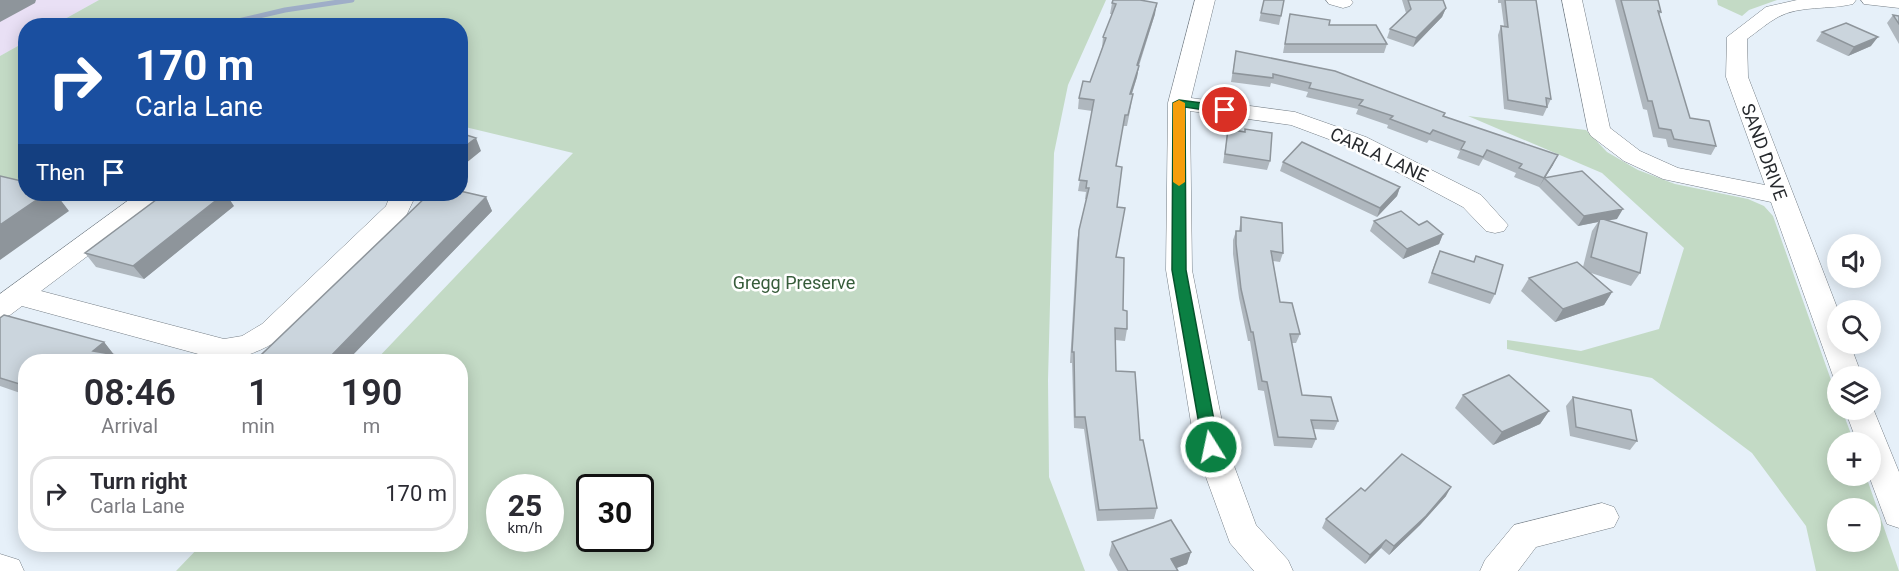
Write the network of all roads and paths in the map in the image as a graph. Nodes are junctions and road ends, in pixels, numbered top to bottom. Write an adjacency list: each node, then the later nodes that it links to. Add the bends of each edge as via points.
1 (1205, 0): 6 (street)
2 (1572, 0): 7 (street, via 1599,131 1632,156 1672,174)
3 (1846, 0): 7 (street, SAND DRIVE, via 1773,11 1737,37 1737,77)
4 (1871, 0): 5 (street)
5 (1899, 2)
6 (1179, 103): 10 (street, CARLA LANE, via 1295,119 1358,142 1472,201); 18 (street, via 1179,270 1211,447 1242,533)
7 (1780, 196): 12 (street, SAND DRIVE)
8 (144, 201): 11 (street)
9 (400, 201): 11 (street, via 397,210 272,332 249,345 224,350)
10 (1495, 225)
11 (9, 301)
12 (1844, 366)
13 (1864, 420): 14 (street)
14 (1899, 514)
15 (1602, 517): 19 (street, via 1526,535)
16 (0, 569): 17 (street)
17 (7, 571)
18 (1276, 571)
19 (1497, 571)

